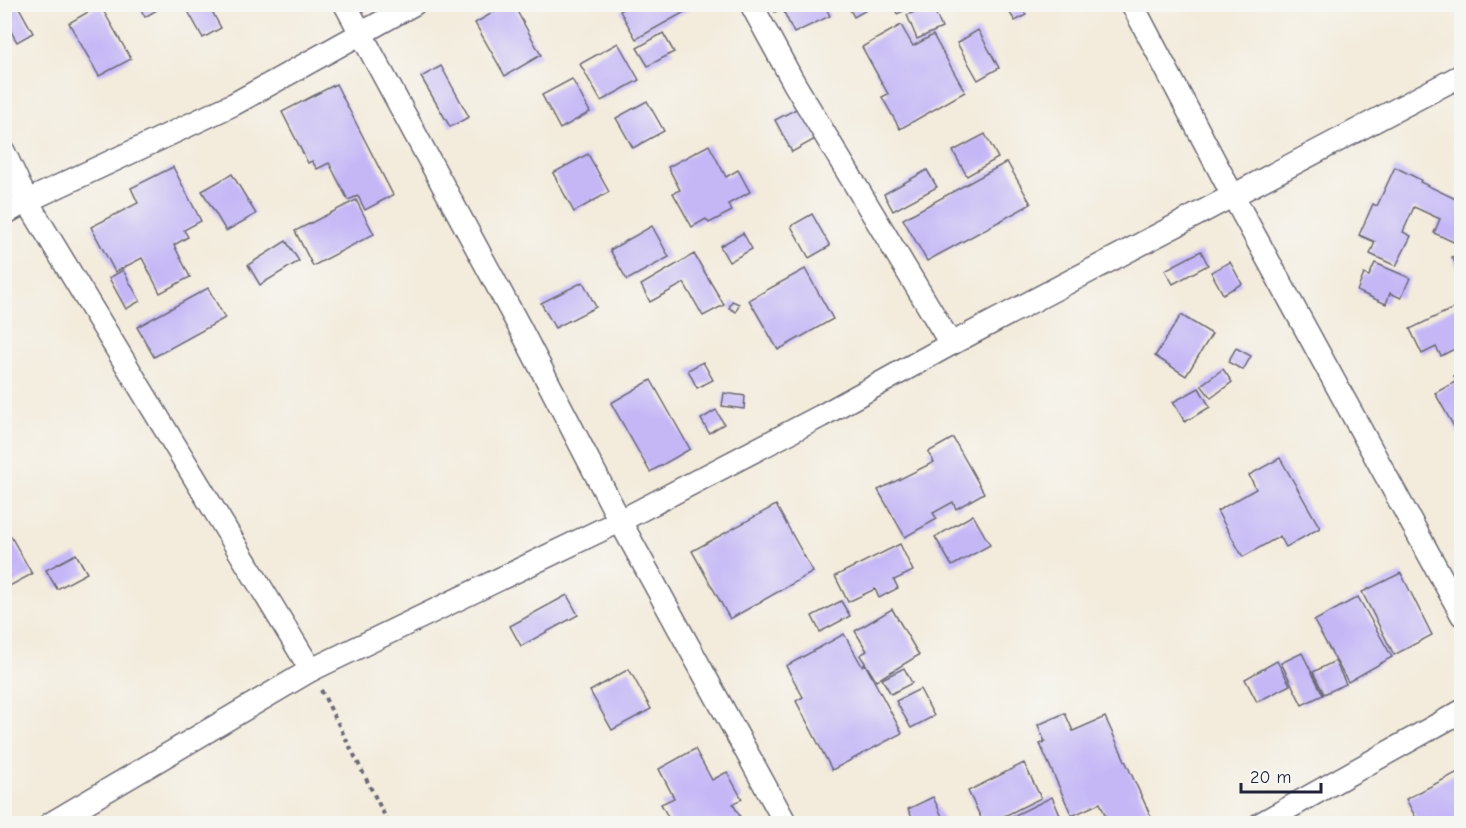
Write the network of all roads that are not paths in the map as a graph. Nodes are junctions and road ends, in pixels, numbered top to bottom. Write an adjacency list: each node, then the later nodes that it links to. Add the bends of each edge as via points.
1 (345, 4): 5 (street)
2 (414, 4): 5 (street)
3 (752, 4): 11 (street, via 794,83)
4 (1132, 4): 8 (street)
5 (360, 33): 9 (street, via 234,104); 12 (street)
6 (1461, 75): 8 (street)
7 (4, 152): 9 (street)
8 (1233, 196): 11 (street); 13 (street)
9 (27, 201): 10 (street); 14 (street)
10 (4, 214)
11 (951, 344): 12 (street)
12 (620, 521): 14 (street); 17 (street)
13 (1461, 615)
14 (311, 670): 16 (street)
15 (1461, 711): 18 (street)
16 (50, 824)
17 (786, 824)
18 (1260, 824)

